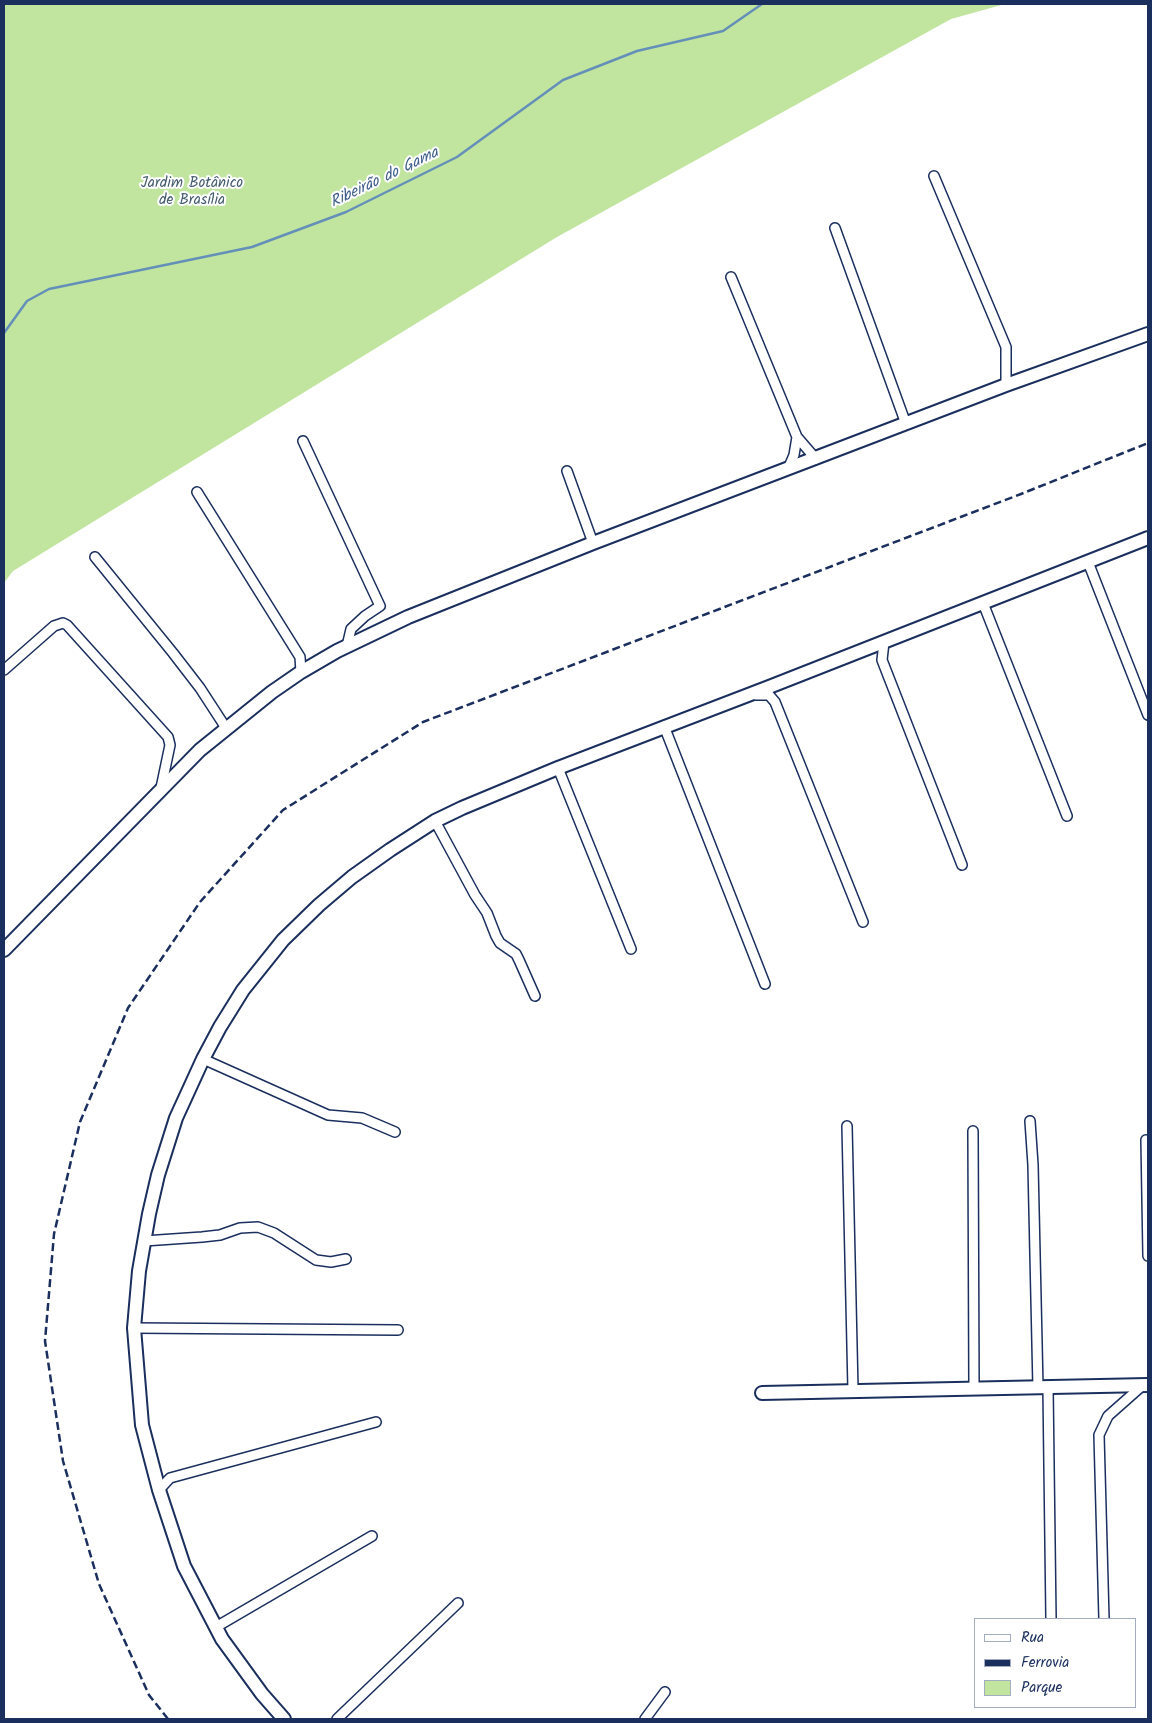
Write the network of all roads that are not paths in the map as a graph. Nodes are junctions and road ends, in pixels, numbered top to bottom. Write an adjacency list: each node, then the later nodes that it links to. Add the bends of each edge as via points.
1 (934, 176): 5 (street, via 1006,347)
2 (835, 228): 6 (street)
3 (731, 277): 7 (street)
4 (1148, 333): 5 (street)
5 (1006, 385): 6 (street)
6 (906, 424): 9 (street)
7 (797, 437): 9 (street); 10 (street)
8 (303, 441): 19 (street, via 380,606 351,629)
9 (816, 458): 10 (street)
10 (788, 469): 14 (street)
11 (567, 472): 14 (street)
12 (197, 492): 21 (street)
13 (1148, 538): 16 (street)
14 (593, 543): 19 (street, via 408,617)
15 (95, 557): 29 (street, via 200,688)
16 (1088, 562): 17 (street); 27 (street)
17 (983, 603): 18 (street); 32 (street)
18 (884, 642): 20 (street); 22 (street)
19 (346, 646): 23 (street)
20 (866, 649): 22 (street); 26 (street)
21 (300, 658): 23 (street); 25 (street)
22 (882, 660): 34 (street)
23 (315, 664): 25 (street)
24 (4, 670): 31 (street, via 54,626 67,625 168,737 170,746)
25 (301, 672): 29 (street)
26 (746, 696): 28 (street); 35 (street, via 766,694 775,702)
27 (1148, 715)
28 (664, 726): 30 (street); 38 (street)
29 (226, 728): 31 (street)
30 (558, 768): 33 (street); 36 (street)
31 (161, 788): 37 (street)
32 (1067, 816)
33 (435, 821): 39 (street, via 487,913 500,943 516,954); 40 (street, via 352,877 283,940 243,990)
34 (962, 865)
35 (863, 922)
36 (631, 949)
37 (4, 950)
38 (765, 984)
39 (535, 996)
40 (203, 1059): 44 (street, via 328,1115 362,1118); 46 (street, via 176,1118 158,1175)
41 (1030, 1121): 52 (street)
42 (847, 1126): 54 (street)
43 (972, 1131): 53 (street)
44 (395, 1132)
45 (1146, 1140): 47 (street)
46 (144, 1241): 48 (street, via 202,1237 258,1227 274,1233 316,1260); 49 (street)
47 (1148, 1256)
48 (346, 1259)
49 (134, 1328): 50 (street); 57 (street, via 142,1425)
50 (398, 1330)
51 (1145, 1385): 52 (street); 63 (street, via 1108,1416 1099,1435)
52 (1043, 1388): 53 (street); 62 (street)
53 (974, 1389): 54 (street)
54 (853, 1390): 55 (street)
55 (762, 1393)
56 (376, 1422): 58 (street)
57 (154, 1472): 58 (street); 59 (street)
58 (170, 1478): 59 (street)
59 (159, 1490): 64 (street, via 184,1566)
60 (372, 1536): 64 (street)
61 (458, 1603): 67 (street)
62 (1051, 1618)
63 (1104, 1618)
64 (216, 1627): 66 (street, via 262,1694)
65 (665, 1692): 68 (street)
66 (284, 1719)
67 (337, 1719)
68 (645, 1719)

